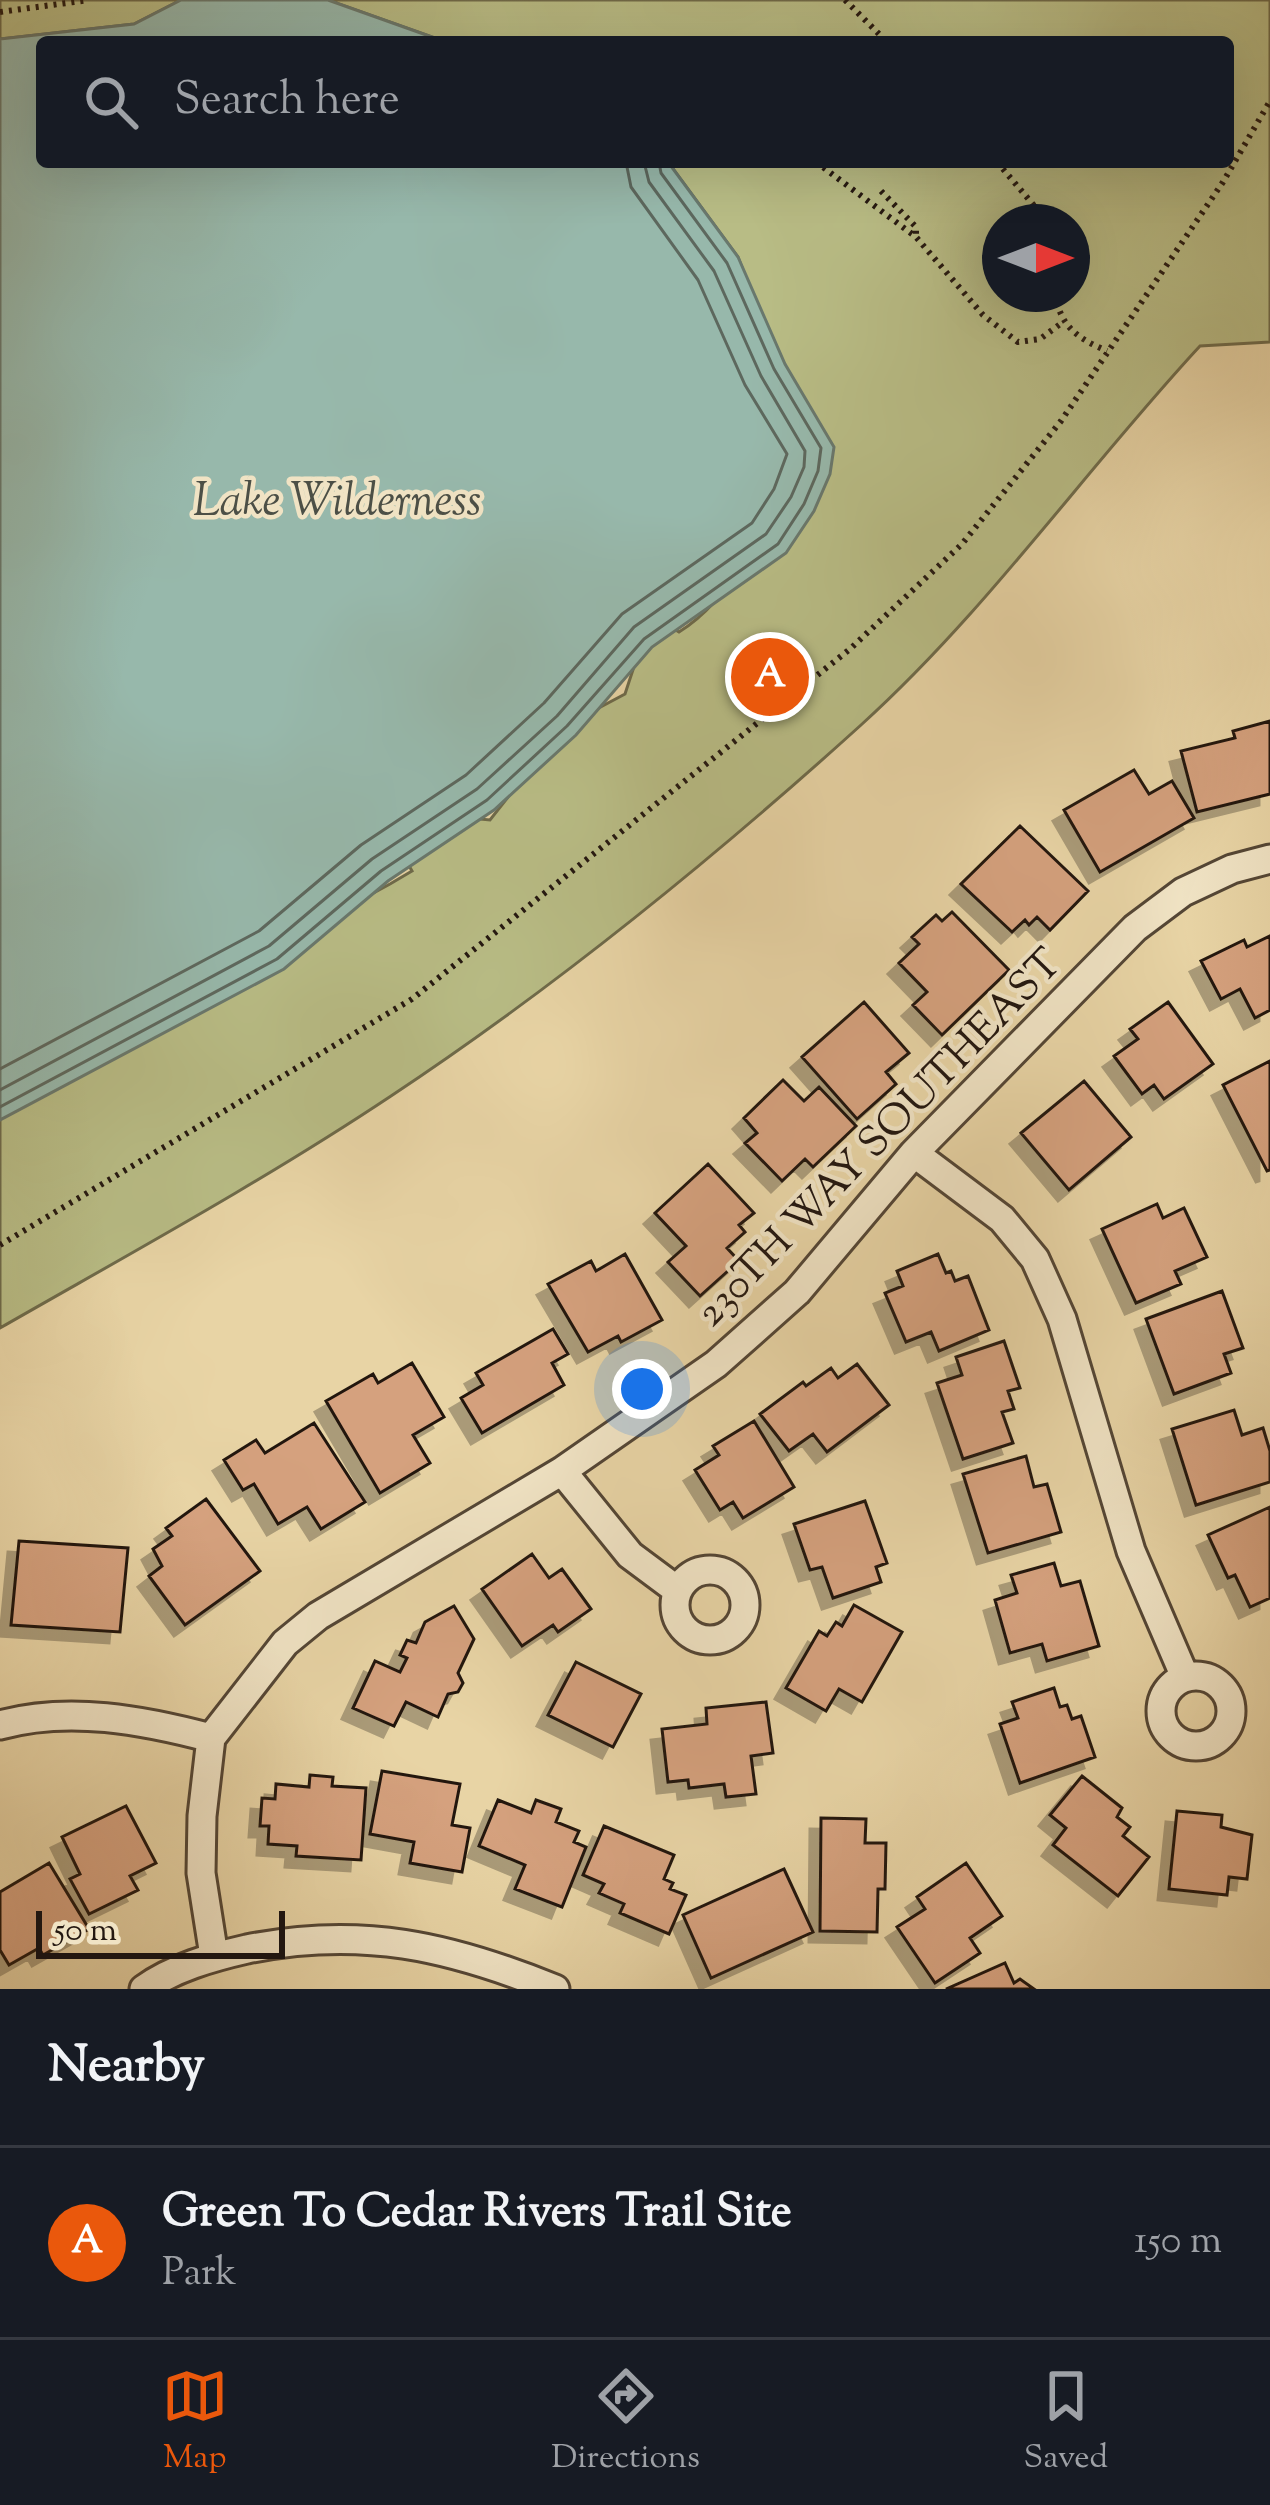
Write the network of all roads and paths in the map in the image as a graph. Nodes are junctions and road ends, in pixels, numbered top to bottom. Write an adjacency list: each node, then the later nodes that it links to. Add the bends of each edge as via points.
1 (89, 0): 3 (path)
2 (845, 0): 4 (path)
3 (0, 12)
4 (881, 36)
5 (1270, 100): 6 (path)
6 (1234, 163)
7 (824, 168): 12 (path)
8 (1002, 168): 11 (path)
9 (1231, 168): 15 (path)
10 (881, 191): 12 (path, via 916,227)
11 (1033, 204)
12 (916, 237): 14 (path, via 983,315 1018,342 1040,339)
13 (1060, 312): 14 (path)
14 (1063, 322): 15 (path)
15 (1107, 351): 18 (path, via 962,544 850,650 657,806 412,999)
16 (1270, 859): 17 (street, 230TH WAY SOUTHEAST, via 1183,892 1135,928)
17 (914, 1154): 19 (street, 230TH WAY SOUTHEAST, via 753,1333); 21 (street, via 1002,1219 1035,1259 1062,1319 1131,1551)
18 (0, 1245)
19 (562, 1472): 20 (street, via 630,1555); 23 (street, 230TH WAY SOUTHEAST, via 318,1616 285,1642)
20 (677, 1590)
21 (1185, 1677)
22 (0, 1725): 23 (street, via 99,1717)
23 (211, 1738): 24 (street, via 201,1873)
24 (214, 1956): 25 (street, via 357,1937 430,1946); 26 (street)
25 (499, 1978): 27 (street)
26 (144, 1989)
27 (555, 1989)

